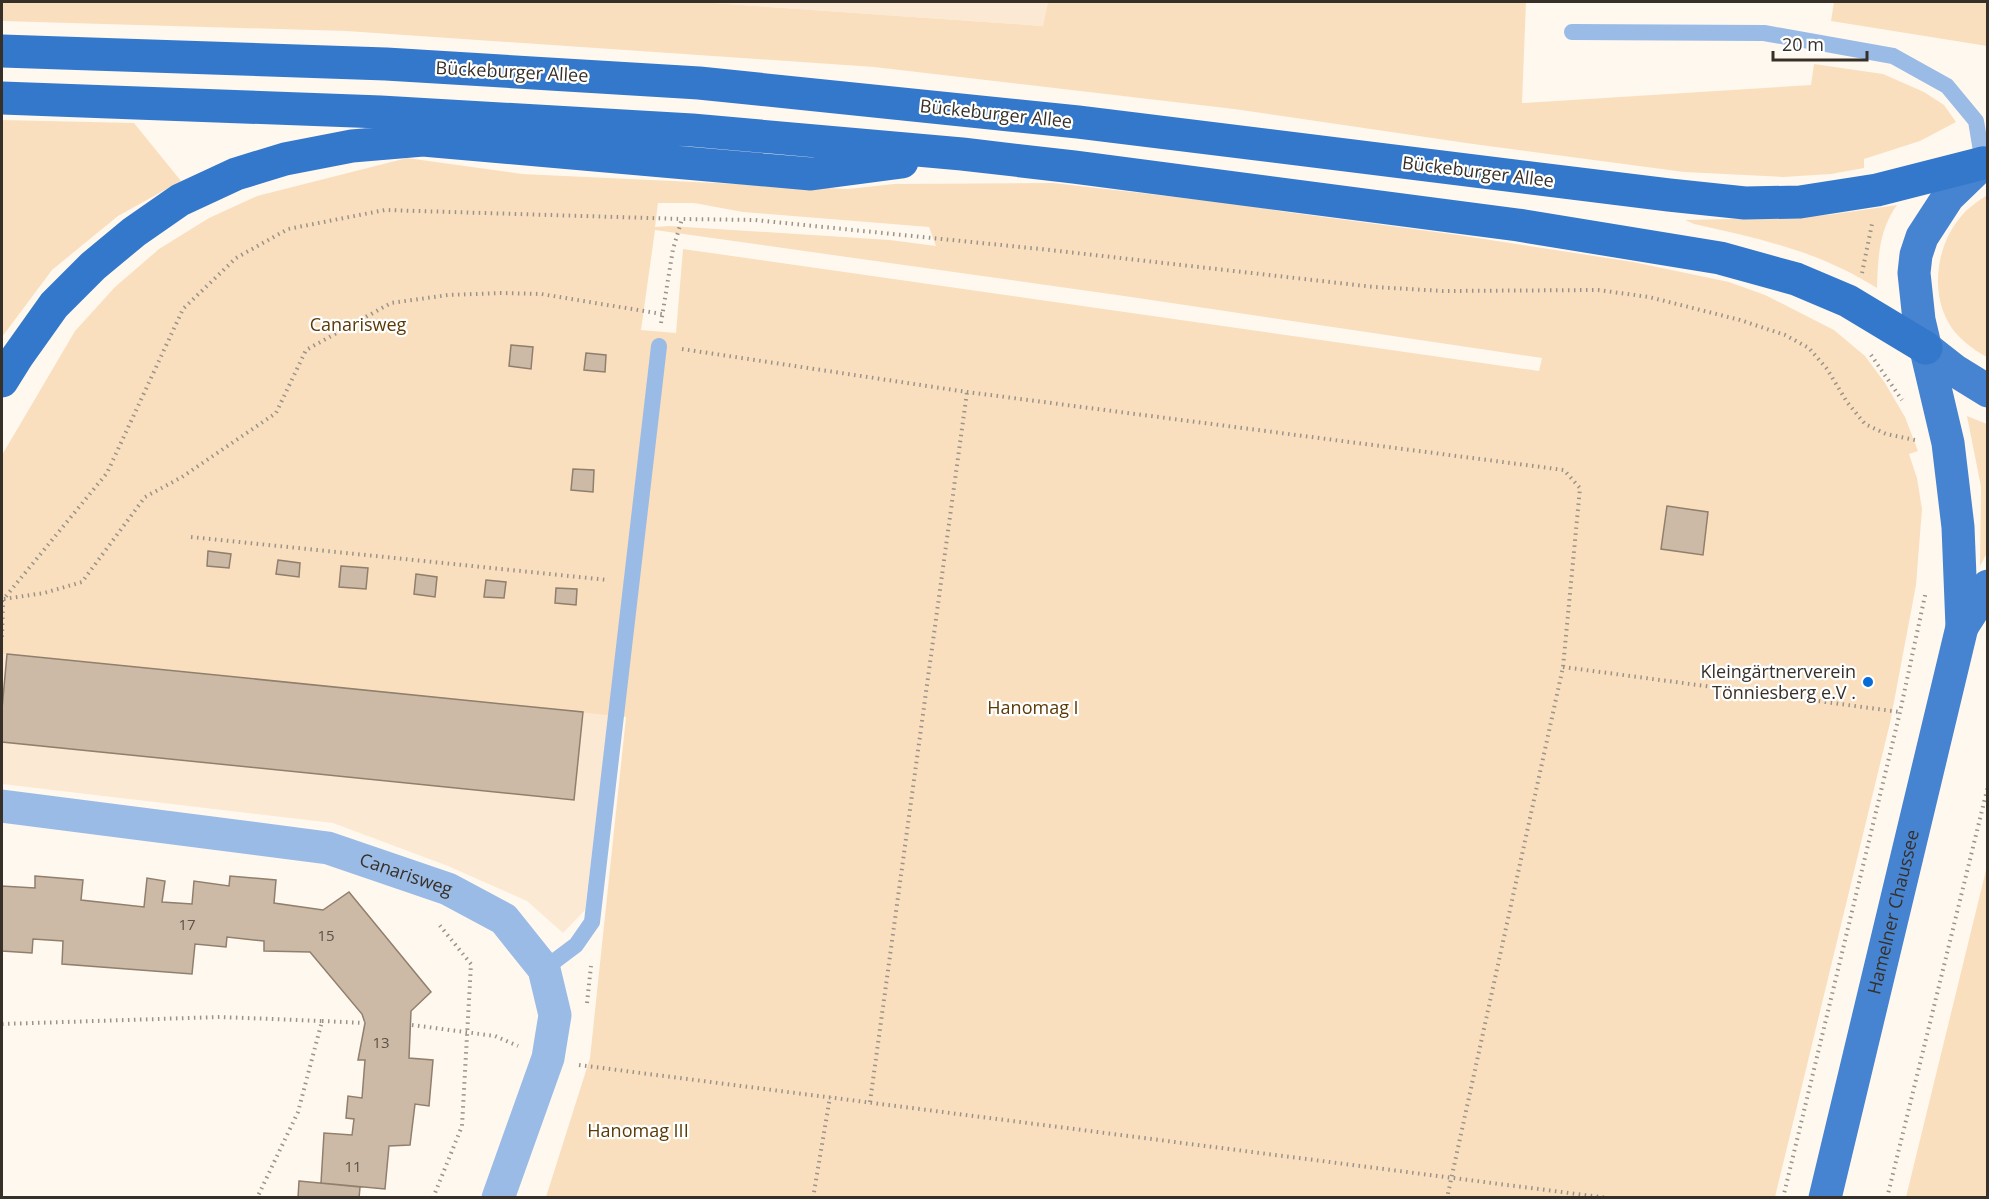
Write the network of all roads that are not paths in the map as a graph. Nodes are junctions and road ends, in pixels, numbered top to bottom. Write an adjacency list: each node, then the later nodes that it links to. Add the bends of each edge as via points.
1 (1572, 32): 5 (lane, via 1764,33 1893,56 1947,86 1976,121)
2 (2, 51): 5 (highway, Bückeburger Allee, via 386,64 699,83 1078,122 1745,203 1800,202 1877,190)
3 (2, 98): 4 (highway, via 381,112 692,130)
4 (962, 154): 7 (highway, via 1518,225 1720,258 1796,279 1848,302); 8 (highway, via 811,174 423,140 352,146 285,159 236,174 180,200 134,232 54,305)
5 (1986, 162): 7 (main road, Hamelner Chaussee, via 1948,197 1922,237 1916,255 1919,320)
6 (659, 346): 13 (lane, via 592,922 576,945)
7 (1926, 348): 9 (main road); 11 (main road, Hamelner Chaussee, via 1948,444 1958,527)
8 (2, 381)
9 (1988, 391)
10 (1988, 586): 11 (main road, Hamelner Chaussee)
11 (1962, 627): 15 (main road, Hamelner Chaussee)
12 (2, 806): 13 (street, Canarisweg, via 328,848 448,889 504,919)
13 (544, 969): 14 (street, Canarisweg, via 555,1015 548,1058)
14 (498, 1197)
15 (1826, 1197)

